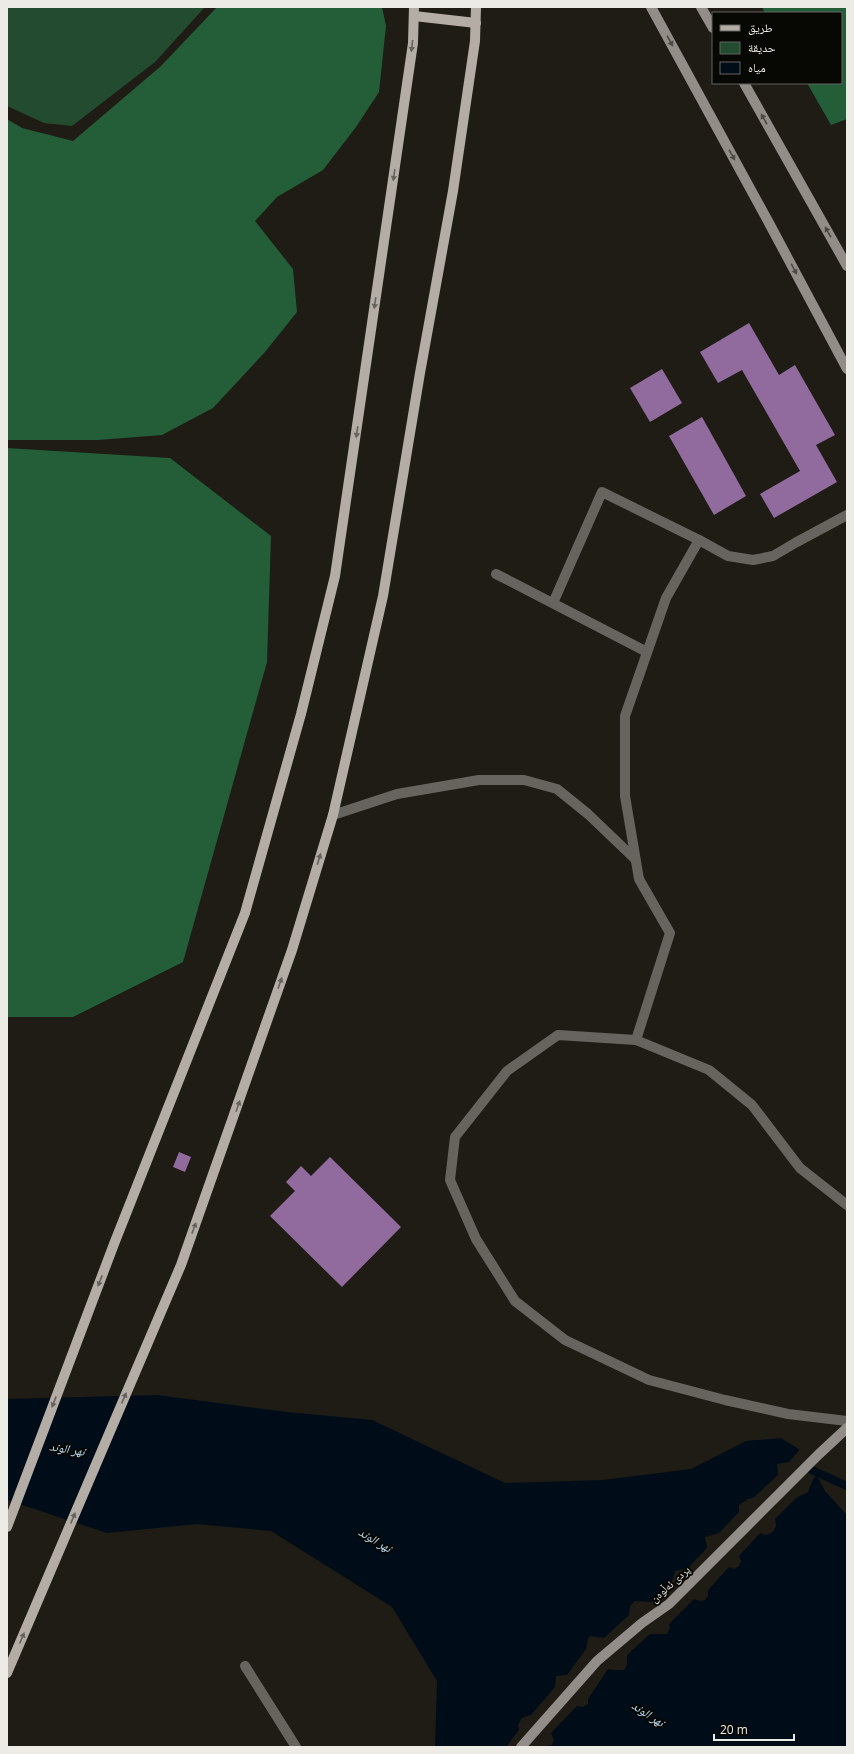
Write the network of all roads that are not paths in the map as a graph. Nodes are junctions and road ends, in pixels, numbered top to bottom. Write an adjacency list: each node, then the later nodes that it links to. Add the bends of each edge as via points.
1 (476, 7): 5 (main road)
2 (651, 7): 9 (street, one-way to 9)
3 (701, 7): 6 (street)
4 (414, 11): 5 (main road); 21 (main road, one-way to 21, via 412,51 335,576 301,714 245,913 114,1244)
5 (476, 23): 15 (main road, via 476,41 453,191 383,596)
6 (712, 26)
7 (745, 84): 8 (street, one-way to 7)
8 (847, 266)
9 (847, 369)
10 (847, 515): 11 (street, via 773,556 753,560 728,556)
11 (699, 540): 13 (street, via 602,492); 14 (street, via 666,598)
12 (496, 574): 13 (street)
13 (553, 603): 14 (street)
14 (647, 652): 16 (street, via 625,716 625,796)
15 (333, 815): 16 (street, via 404,793 479,780 524,780 557,789 588,814); 23 (main road, one-way to 15, via 181,1265 292,950)
16 (635, 859): 17 (street, via 639,879 670,933)
17 (636, 1040): 18 (street, via 709,1070 752,1105 800,1168); 19 (street, via 558,1035 507,1072 455,1136 450,1180 476,1239 515,1301 565,1340 649,1380 788,1414)
18 (847, 1205)
19 (847, 1420)
20 (847, 1428): 25 (street, پردی ئەڵوەن, via 669,1604 597,1661)
21 (7, 1527)
22 (245, 1666): 24 (street)
23 (7, 1673)
24 (296, 1747)
25 (521, 1747)

